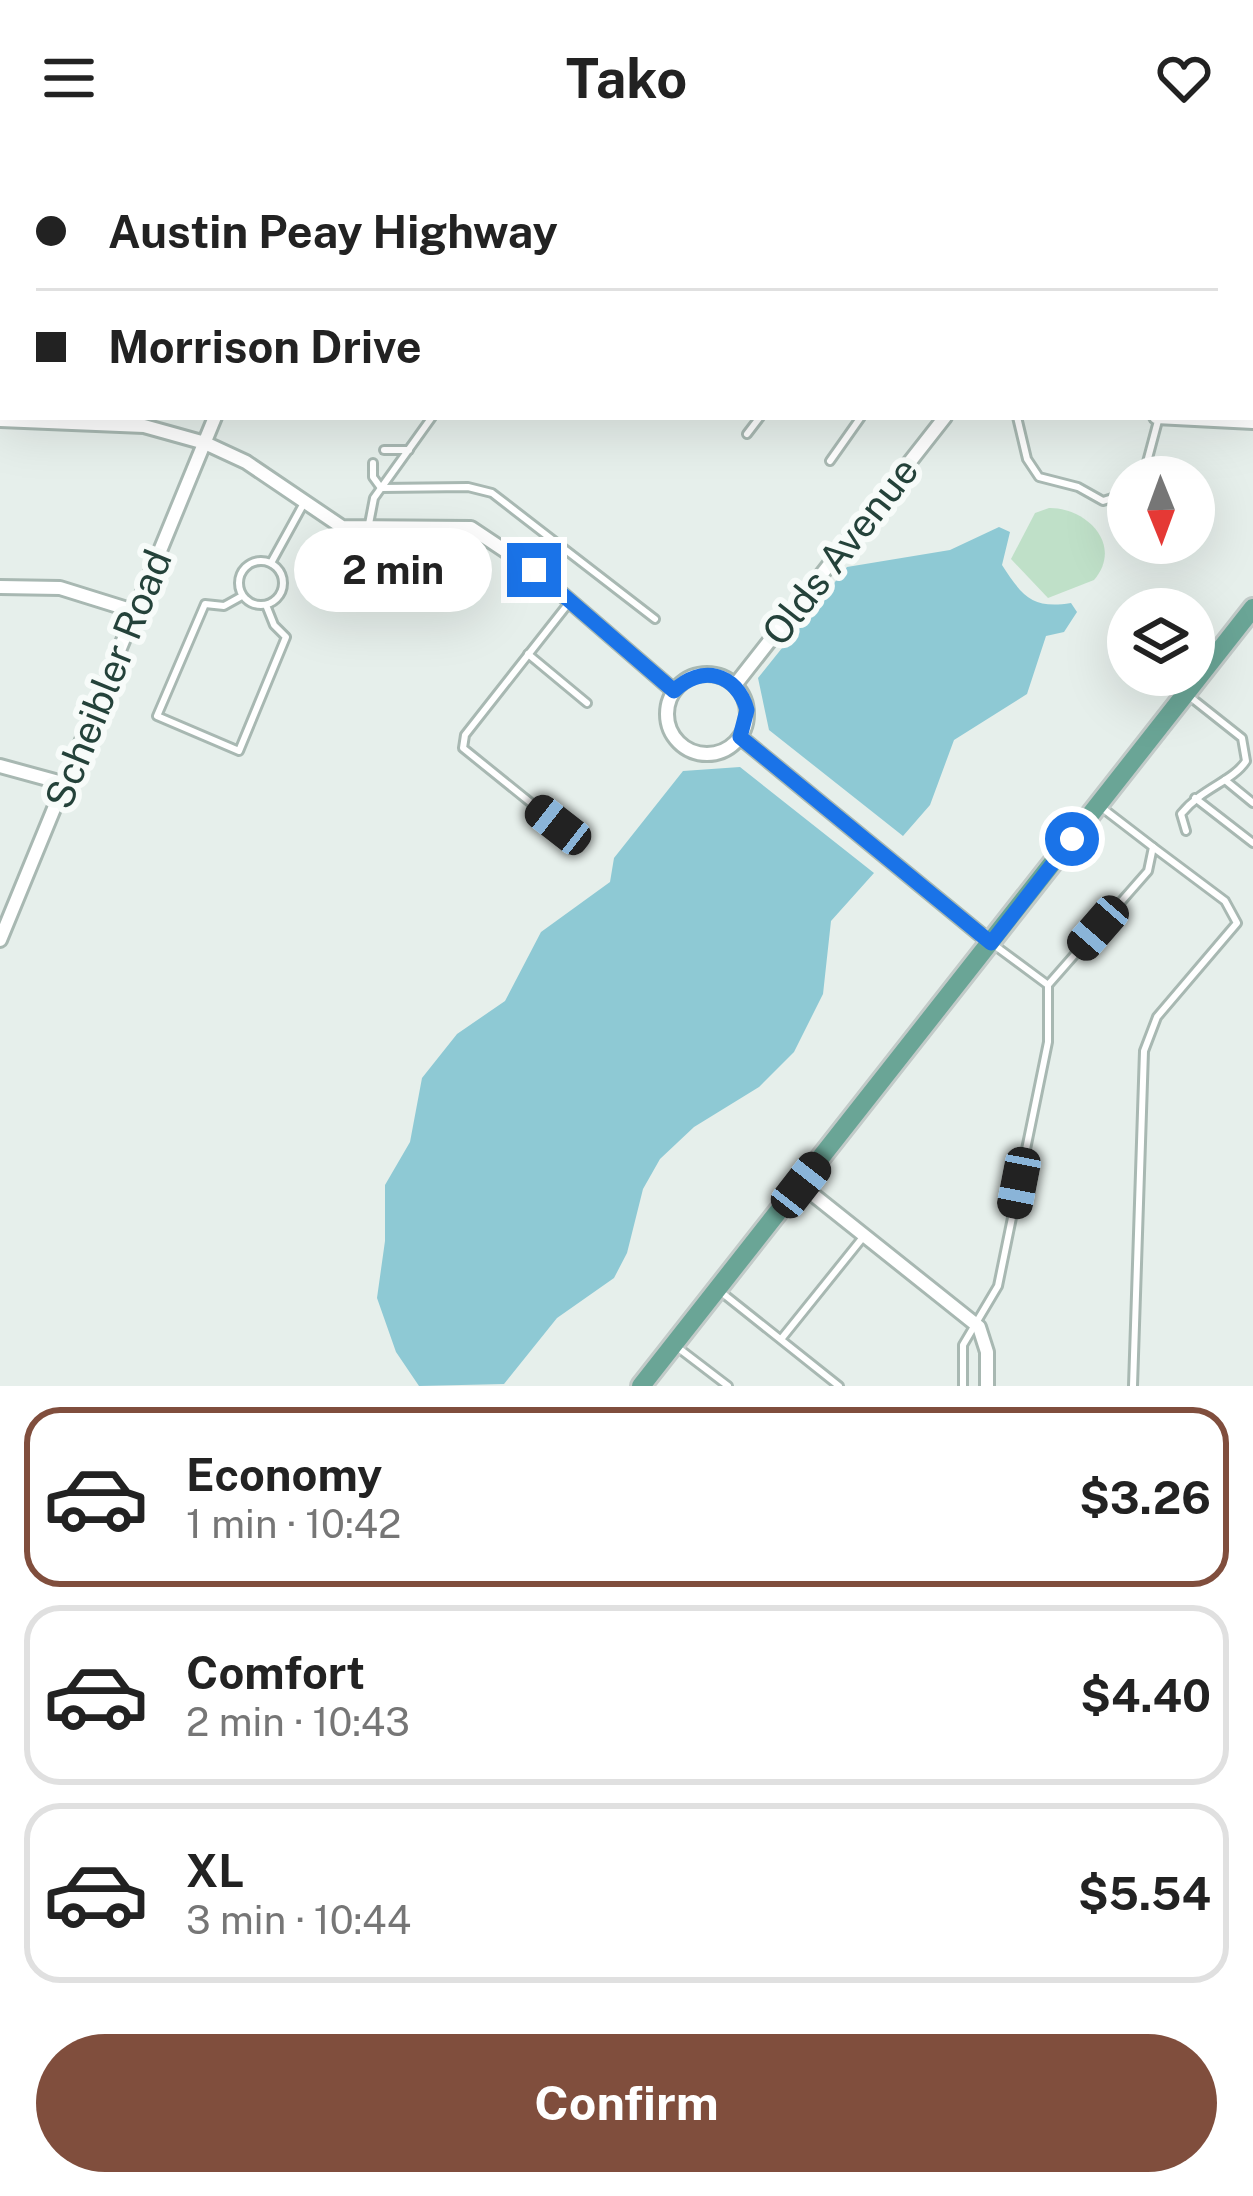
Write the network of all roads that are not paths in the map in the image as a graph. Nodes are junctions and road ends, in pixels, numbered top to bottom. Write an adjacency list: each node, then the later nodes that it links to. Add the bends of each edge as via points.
1 (0, 420): 12 (street, via 144,426)
2 (213, 420): 12 (street, Scheibler Road)
3 (430, 420): 14 (lane)
4 (758, 420): 11 (lane)
5 (859, 420): 16 (lane)
6 (943, 420): 32 (street, Olds Avenue)
7 (1018, 420): 19 (lane, via 1039,477)
8 (1156, 420): 15 (lane)
9 (1215, 420): 10 (street)
10 (1253, 422)
11 (747, 434)
12 (205, 443): 20 (street); 28 (street, Scheibler Road)
13 (384, 450): 14 (lane)
14 (409, 450): 18 (lane)
15 (1148, 456)
16 (830, 461)
17 (373, 463): 18 (lane)
18 (381, 488): 21 (lane); 29 (lane, via 493,493)
19 (1107, 500)
20 (304, 503): 21 (street, via 342,527); 22 (lane)
21 (368, 527): 25 (street, via 471,529)
22 (270, 563): 24 (lane, via 244,569); 26 (lane, via 283,586)
23 (0, 587): 28 (street, via 60,588)
24 (242, 596): 26 (lane); 26 (lane, via 205,604 157,716 239,751 286,637)
25 (570, 601): 30 (lane); 33 (street)
26 (266, 605)
27 (1253, 608): 31 (main road)
28 (137, 612): 41 (street, Scheibler Road)
29 (655, 619)
30 (528, 654): 36 (lane); 46 (lane, via 463,748)
31 (1215, 656)
32 (735, 685): 33 (street, via 697,675); 37 (street, via 747,710)
33 (674, 691): 37 (street, via 666,715 684,747 708,754)
34 (1184, 696): 44 (main road)
35 (1190, 696): 38 (lane)
36 (587, 703)
37 (740, 737): 50 (street)
38 (1249, 746): 40 (lane, via 1238,772)
39 (0, 766): 41 (street)
40 (1225, 780): 42 (lane); 43 (lane)
41 (66, 784): 49 (street, Scheibler Road)
42 (1195, 798): 45 (lane, via 1181,814); 47 (lane)
43 (1253, 803)
44 (1099, 805): 48 (lane); 50 (main road)
45 (1186, 831)
46 (578, 841)
47 (1253, 843)
48 (1153, 847): 51 (lane, via 1148,871); 64 (lane, via 1225,901 1237,923 1157,1017 1144,1051)
49 (0, 940)
50 (991, 943): 51 (lane); 52 (main road)
51 (1048, 986): 55 (lane, via 1048,1042 1004,1262)
52 (801, 1185): 53 (street); 54 (main road)
53 (864, 1236): 55 (street); 56 (lane)
54 (718, 1289): 56 (lane); 57 (main road)
55 (977, 1326): 62 (lane, via 963,1345); 63 (street)
56 (782, 1338): 61 (lane)
57 (674, 1345): 58 (main road); 60 (lane)
58 (654, 1378): 59 (main road)
59 (641, 1386)
60 (728, 1386)
61 (839, 1386)
62 (963, 1386)
63 (987, 1386)
64 (1133, 1386)

